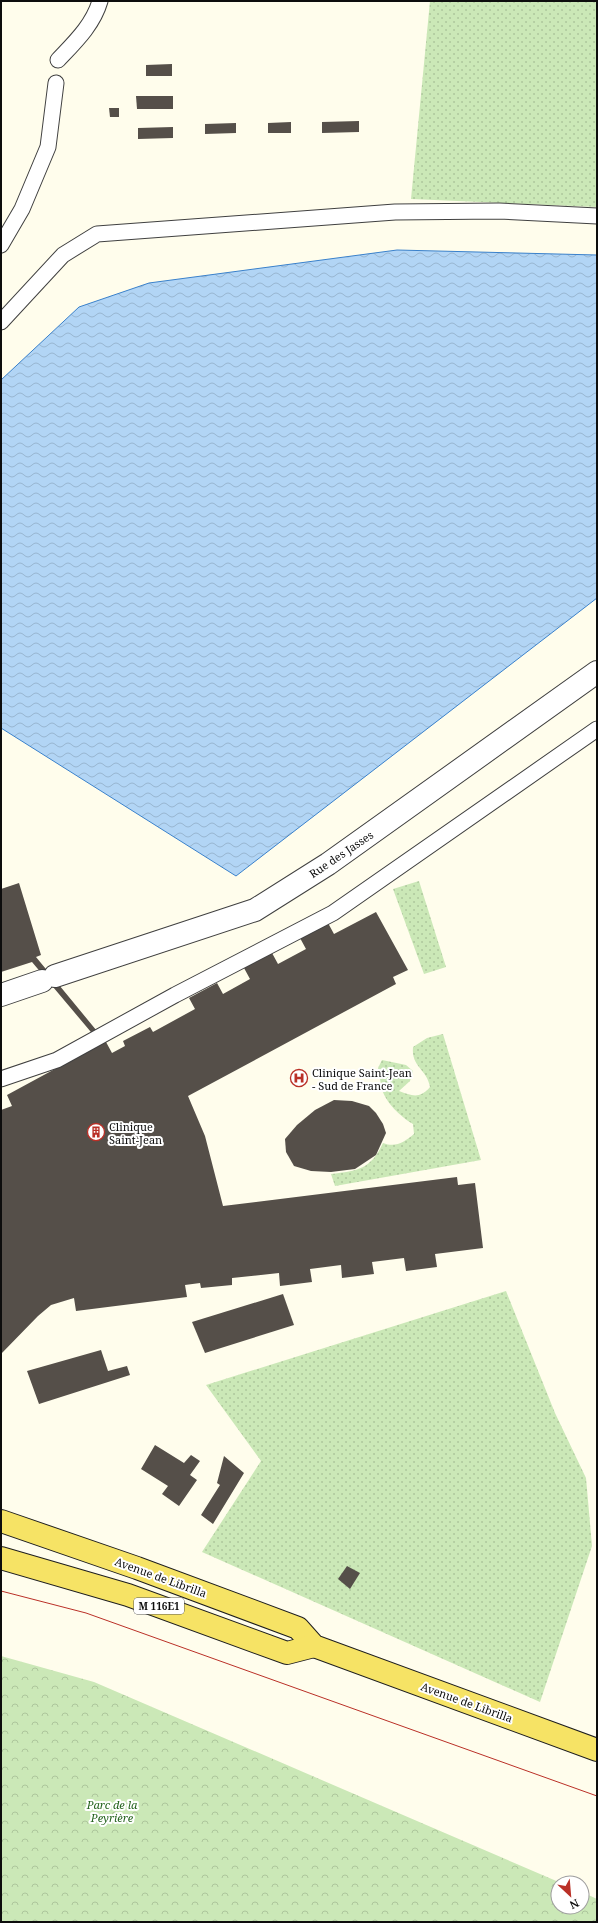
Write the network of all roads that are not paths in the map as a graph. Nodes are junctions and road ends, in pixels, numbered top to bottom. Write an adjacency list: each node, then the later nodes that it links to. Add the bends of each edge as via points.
1 (100, 1): 2 (lane, via 96,15)
2 (58, 60)
3 (56, 83): 5 (lane, via 48,147 22,210)
4 (597, 216): 6 (lane, via 499,211 395,212 97,234 63,255)
5 (1, 245)
6 (1, 322)
7 (597, 672): 9 (street, Rue des Jasses, via 328,864 255,910)
8 (597, 729): 10 (lane, via 333,913 58,1060)
9 (1, 995)
10 (1, 1079)
11 (1, 1521): 13 (main road, Avenue de Librilla / M 116E1, via 298,1628)
12 (1, 1558): 13 (main road, M 116E1, via 128,1595 287,1652)
13 (314, 1646): 14 (main road, Avenue de Librilla / M 116E1)
14 (597, 1750)

